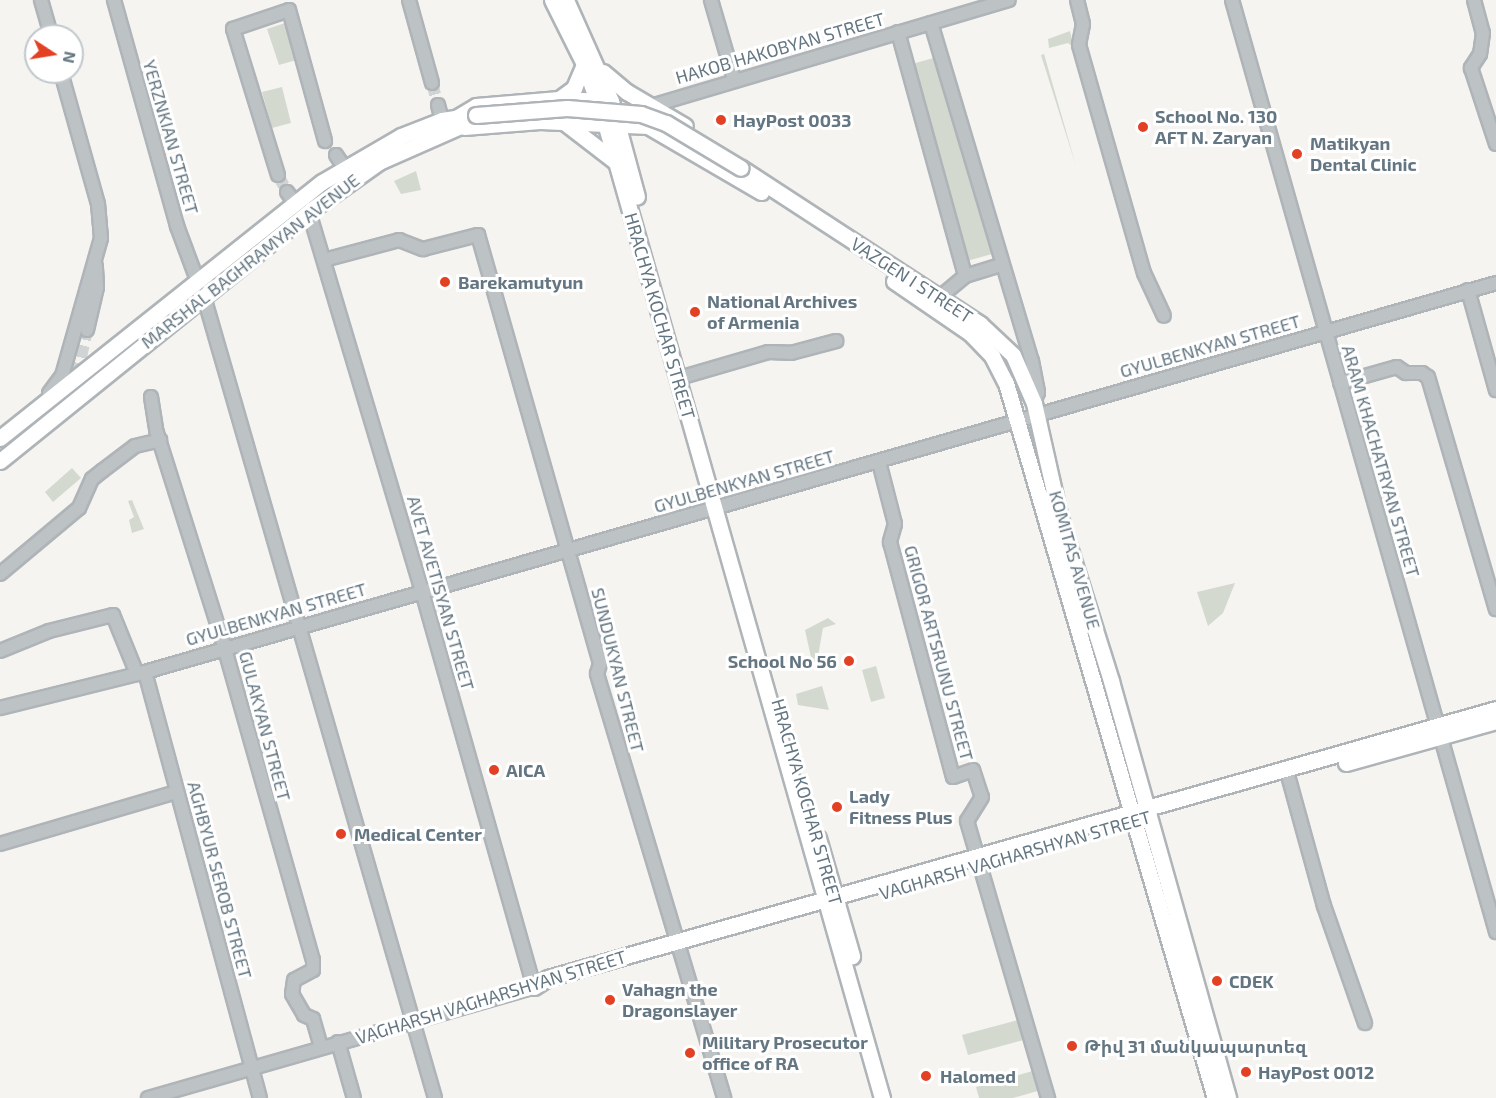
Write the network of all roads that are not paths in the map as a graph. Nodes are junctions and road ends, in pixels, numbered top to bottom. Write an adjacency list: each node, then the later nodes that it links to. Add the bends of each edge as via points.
1 (41, 0): 13 (street)
2 (114, 0): 38 (street, YERZNKIAN STREET)
3 (409, 0): 18 (street)
4 (552, 0): 15 (main road)
5 (566, 0): 16 (main road)
6 (711, 0): 17 (street)
7 (1009, 0): 12 (street, HAKOB HAKOBYAN STREET)
8 (1077, 0): 41 (street, via 1083,24 1079,38 1121,191 1144,273)
9 (1232, 0): 43 (street, ARAM KHACHATRYAN STREET)
10 (1474, 0): 27 (street, via 1483,33 1480,54 1471,68)
11 (288, 5): 26 (street); 30 (street, via 233,28)
12 (931, 23): 14 (street, HAKOB HAKOBYAN STREET); 35 (street, KOMITAS AVENUE)
13 (48, 24)
14 (898, 32): 17 (street, HAKOB HAKOBYAN STREET); 36 (street)
15 (584, 64): 20 (main road, via 568,95); 22 (main road)
16 (600, 70): 21 (main road, VAZGEN I STREET); 22 (main road)
17 (735, 79): 21 (street, HAKOB HAKOBYAN STREET)
18 (432, 83)
19 (64, 84): 33 (street, via 98,204 101,238)
20 (559, 99): 22 (main road); 23 (main road, via 476,106); 24 (main road, via 567,111)
21 (651, 105): 25 (main road, via 646,113); 31 (main road, VAZGEN I STREET, via 746,165)
22 (606, 112): 23 (main road, MARSHAL BAGHRAMYAN AVENUE, bridge); 24 (main road); 25 (main road); 28 (main road, HRACHYA KOCHAR STREET); 29 (main road, HRACHYA KOCHAR STREET); 31 (main road, VAZGEN I STREET, bridge, via 658,119)
23 (448, 117): 24 (main road); 32 (main road, MARSHAL BAGHRAMYAN AVENUE); 38 (main road, MARSHAL BAGHRAMYAN AVENUE, via 340,161 291,197)
24 (561, 121): 29 (main road)
25 (648, 126): 28 (main road); 31 (main road, VAZGEN I STREET)
26 (325, 141)
27 (1496, 144)
28 (626, 149): 45 (main road, HRACHYA KOCHAR STREET)
29 (617, 163): 57 (main road, HRACHYA KOCHAR STREET)
30 (278, 175)
31 (762, 187): 40 (main road, VAZGEN I STREET); 51 (main road, VAZGEN I STREET, via 970,333 998,367)
32 (309, 211): 34 (street, AVET AVETISYAN STREET); 38 (main road, MARSHAL BAGHRAMYAN AVENUE)
33 (96, 258): 42 (street, via 97,287); 52 (street, via 85,285 63,376)
34 (324, 260): 58 (street, SUNDUKYAN STREET, via 399,240 423,249 478,234); 60 (street, AVET AVETISYAN STREET)
35 (1002, 265): 36 (street); 50 (street, KOMITAS AVENUE, via 1035,375)
36 (965, 276): 40 (street)
37 (1496, 283): 39 (street, GYULBENKYAN STREET)
38 (198, 289): 52 (main road, MARSHAL BAGHRAMYAN AVENUE); 55 (main road, MARSHAL BAGHRAMYAN AVENUE); 62 (street, YERZNKIAN STREET)
39 (1468, 290): 43 (street, GYULBENKYAN STREET); 47 (street)
40 (940, 297): 50 (main road, VAZGEN I STREET, via 1000,339 1013,356)
41 (1164, 316)
42 (87, 330)
43 (1325, 331): 46 (street, ARAM KHACHATRYAN STREET); 50 (street, GYULBENKYAN STREET)
44 (836, 341): 45 (street, via 792,353 768,352)
45 (686, 376): 57 (main road, HRACHYA KOCHAR STREET)
46 (1340, 383): 61 (street, via 1397,367 1406,374 1428,376); 69 (street, ARAM KHACHATRYAN STREET)
47 (1496, 390)
48 (151, 397): 53 (street, GULAKYAN STREET)
49 (54, 409): 54 (street)
50 (1035, 410): 51 (street, GYULBENKYAN STREET); 72 (main road, KOMITAS AVENUE, via 1060,518 1111,681)
51 (1019, 422): 56 (street, GYULBENKYAN STREET); 72 (main road, KOMITAS AVENUE)
52 (6, 434)
53 (160, 440): 59 (street, via 135,446 92,479 79,508); 63 (street, GULAKYAN STREET)
54 (0, 456)
55 (0, 461)
56 (879, 462): 57 (street, GYULBENKYAN STREET); 74 (street, GRIGOR ARTSRUNU STREET, via 895,524 890,542 953,777 974,770 982,797 967,821)
57 (718, 508): 58 (street, GYULBENKYAN STREET); 75 (main road, HRACHYA KOCHAR STREET)
58 (567, 549): 60 (street, GYULBENKYAN STREET); 77 (street, SUNDUKYAN STREET, via 600,664 597,674)
59 (0, 574)
60 (423, 591): 62 (street, GYULBENKYAN STREET); 78 (street, AVET AVETISYAN STREET)
61 (1496, 609)
62 (299, 626): 63 (street, GYULBENKYAN STREET); 79 (street, YERZNKIAN STREET)
63 (224, 646): 65 (street, GYULBENKYAN STREET); 82 (street, GULAKYAN STREET, via 314,966 294,980 292,994 304,1015 313,1019)
64 (0, 651): 65 (street, AGHBYUR SEROB STREET, via 49,631 113,615)
65 (141, 673): 66 (street, GYULBENKYAN STREET); 71 (street, AGHBYUR SEROB STREET)
66 (0, 708)
67 (1496, 709): 69 (main road, VAGHARSH VAGHARSHYAN STREET)
68 (1496, 721): 69 (main road, VAGHARSH VAGHARSHYAN STREET)
69 (1439, 733): 70 (main road, VAGHARSH VAGHARSHYAN STREET); 72 (main road, VAGHARSH VAGHARSHYAN STREET); 76 (street, ARAM KHACHATRYAN STREET)
70 (1288, 779): 72 (main road, VAGHARSH VAGHARSHYAN STREET); 80 (street, via 1324,906)
71 (177, 792): 73 (street); 83 (street, AGHBYUR SEROB STREET)
72 (1140, 814): 74 (main road, VAGHARSH VAGHARSHYAN STREET); 92 (main road, KOMITAS AVENUE); 93 (main road, KOMITAS AVENUE)
73 (0, 844)
74 (979, 861): 75 (main road, VAGHARSH VAGHARSHYAN STREET); 91 (street, GRIGOR ARTSRUNU STREET)
75 (831, 904): 77 (main road, VAGHARSH VAGHARSHYAN STREET); 89 (main road, HRACHYA KOCHAR STREET); 90 (main road, HRACHYA KOCHAR STREET)
76 (1496, 932)
77 (680, 945): 78 (main road, VAGHARSH VAGHARSHYAN STREET, via 548,978); 88 (street, SUNDUKYAN STREET)
78 (534, 987): 79 (street, VAGHARSH VAGHARSHYAN STREET)
79 (414, 1020): 81 (street, VAGHARSH VAGHARSHYAN STREET); 87 (street, YERZNKIAN STREET)
80 (1365, 1023)
81 (338, 1042): 82 (street, VAGHARSH VAGHARSHYAN STREET); 86 (street)
82 (321, 1047): 83 (street, VAGHARSH VAGHARSHYAN STREET)
83 (251, 1067): 84 (street, VAGHARSH VAGHARSHYAN STREET); 85 (street, AGHBYUR SEROB STREET)
84 (148, 1098)
85 (260, 1098)
86 (354, 1098)
87 (435, 1098)
88 (724, 1098)
89 (882, 1098)
90 (892, 1098)
91 (1048, 1098)
92 (1215, 1098)
93 (1228, 1098)

